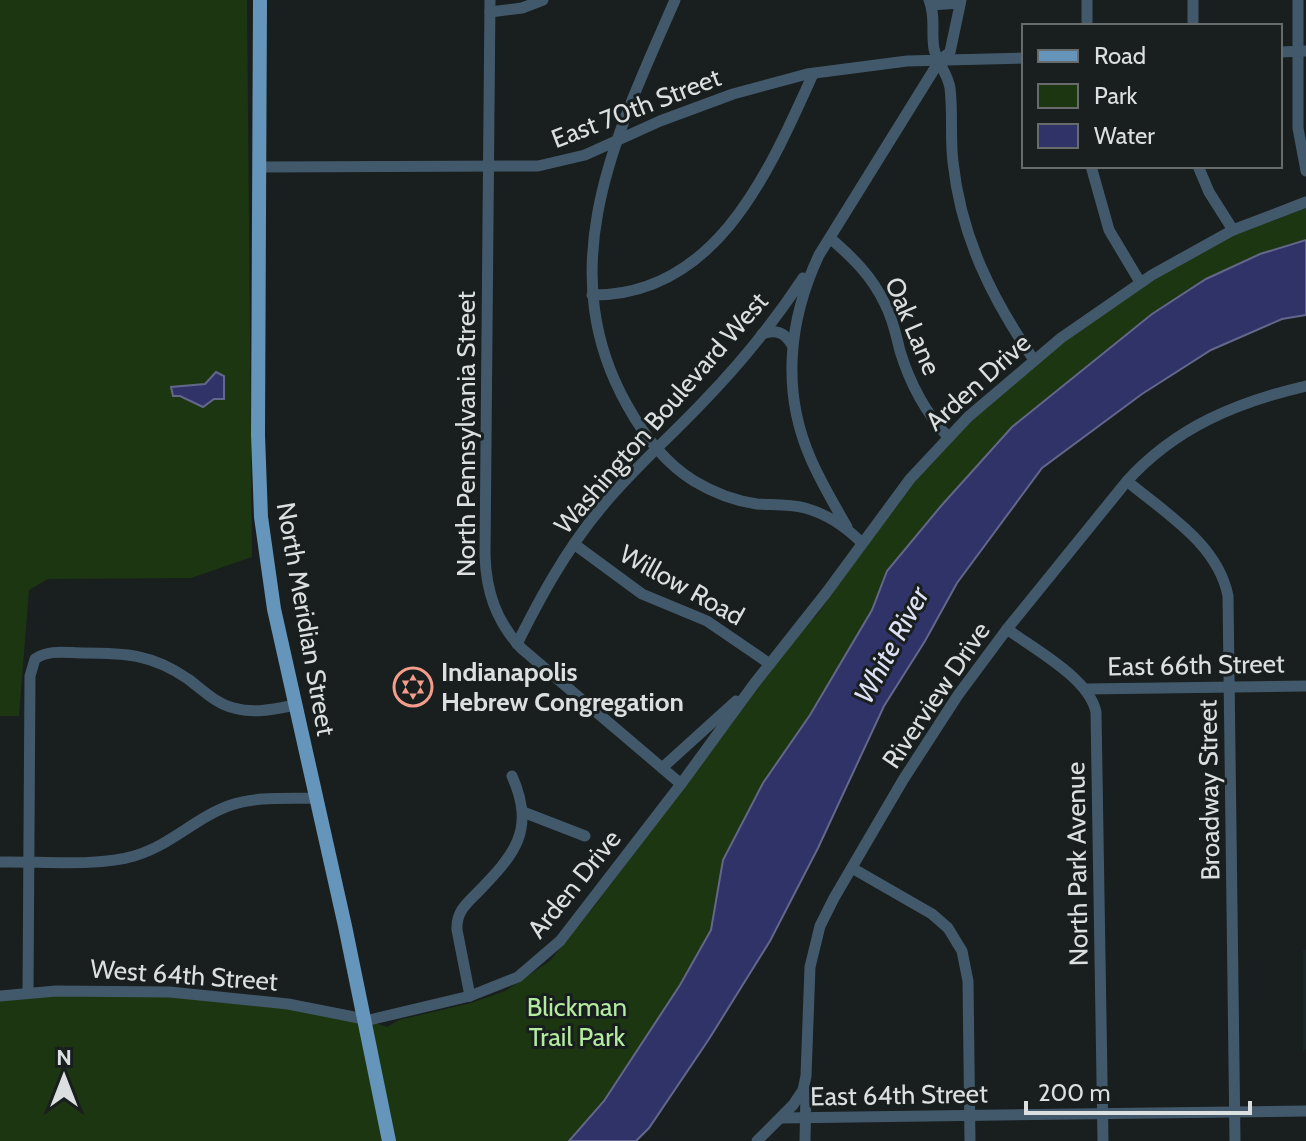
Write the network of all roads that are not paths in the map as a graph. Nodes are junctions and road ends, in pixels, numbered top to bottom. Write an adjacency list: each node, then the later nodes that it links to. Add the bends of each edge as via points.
1 (260, 0): 19 (main road, North Meridian Street)
2 (543, 0): 9 (street, via 522,8)
3 (675, 0): 17 (street)
4 (1087, 0): 10 (street)
5 (1193, 0): 11 (street)
6 (1298, 0): 12 (street)
7 (930, 2): 8 (street); 15 (street, via 934,51)
8 (960, 2): 15 (street, via 950,52)
9 (490, 6): 18 (street, North Pennsylvania Street)
10 (1087, 24)
11 (1193, 24)
12 (1302, 51): 13 (street); 22 (street, via 1298,128)
13 (1282, 52)
14 (1022, 58): 15 (street, East 70th Street)
15 (940, 60): 16 (street, East 70th Street); 25 (street); 31 (street, via 949,85 953,162 968,237 998,305)
16 (813, 74): 17 (street, East 70th Street, via 696,106); 28 (street, via 763,177 711,247 661,282)
17 (618, 141): 18 (street, East 70th Street, via 555,164); 28 (street, via 594,227)
18 (488, 166): 19 (street, East 70th Street); 42 (street, North Pennsylvania Street, via 485,567 497,613)
19 (260, 167): 48 (main road, North Meridian Street, via 260,508)
20 (1092, 168): 27 (street, via 1109,230)
21 (1199, 168): 24 (street)
22 (1306, 171)
23 (1306, 202): 24 (street, Arden Drive)
24 (1233, 230): 27 (street, Arden Drive)
25 (830, 238): 26 (street); 33 (street, Oak Lane, via 880,293 913,387)
26 (819, 255): 29 (street, Washington Boulevard West); 30 (street, via 802,294)
27 (1140, 282): 31 (street, Arden Drive)
28 (592, 295): 34 (street, via 613,378)
29 (762, 334): 30 (street, via 781,333); 34 (street, Washington Boulevard West)
30 (792, 346): 36 (street, via 799,423)
31 (1034, 360): 33 (street, Arden Drive)
32 (1306, 386): 35 (street, Riverview Drive, via 1259,397 1209,418 1168,444)
33 (948, 437): 39 (street, Arden Drive)
34 (656, 448): 37 (street, via 693,481 727,497); 40 (street, Washington Boulevard West)
35 (1127, 481): 41 (street, Riverview Drive); 46 (street, Broadway Street, via 1196,539 1218,567 1229,601)
36 (823, 484): 37 (street, via 819,500); 38 (street)
37 (804, 508): 38 (street)
38 (849, 531): 39 (street)
39 (862, 543): 43 (street, Arden Drive)
40 (574, 544): 42 (street, Washington Boulevard West); 43 (street, Willow Road, via 642,594 707,621)
41 (1007, 629): 47 (street); 57 (street, Riverview Drive, via 918,756)
42 (517, 644): 49 (street, North Pennsylvania Street)
43 (770, 664): 44 (street, Arden Drive)
44 (754, 684): 49 (street, Arden Drive); 51 (street, Arden Drive)
45 (1306, 686): 46 (street, East 66th Street)
46 (1230, 687): 47 (street, East 66th Street); 64 (street, Broadway Street)
47 (1086, 689): 65 (street, North Park Avenue, via 1097,717)
48 (295, 705): 52 (main road, North Meridian Street); 55 (street, via 235,709 169,667 127,653 52,653 35,659 30,676)
49 (662, 768): 51 (street, North Pennsylvania Street)
50 (512, 776): 53 (street)
51 (681, 784): 60 (street, Arden Drive, via 553,948 518,977)
52 (316, 798): 55 (street, via 233,804 132,857); 61 (main road, North Meridian Street)
53 (523, 812): 54 (street); 60 (street, via 517,843 458,916)
54 (585, 836)
55 (30, 861): 56 (street); 58 (street)
56 (0, 862)
57 (852, 868): 62 (street, Riverview Drive, via 830,904 813,950); 66 (street, via 932,914 962,951 968,981)
58 (28, 993): 59 (street, West 64th Street); 61 (street, West 64th Street, via 206,995)
59 (0, 996)
60 (470, 996): 61 (street, Arden Drive)
61 (364, 1019): 69 (main road, North Meridian Street)
62 (807, 1070): 67 (street, Riverview Drive, via 801,1095); 68 (street)
63 (1306, 1111): 64 (street, East 64th Street)
64 (1235, 1112): 65 (street, East 64th Street); 74 (street, Broadway Street)
65 (1102, 1114): 66 (street, East 64th Street); 73 (street, North Park Avenue)
66 (970, 1116): 68 (street, East 64th Street); 72 (street)
67 (781, 1118): 68 (street, East 64th Street); 70 (street, Riverview Drive)
68 (805, 1118): 71 (street)
69 (389, 1141)
70 (757, 1141)
71 (805, 1141)
72 (970, 1141)
73 (1103, 1141)
74 (1235, 1141)

